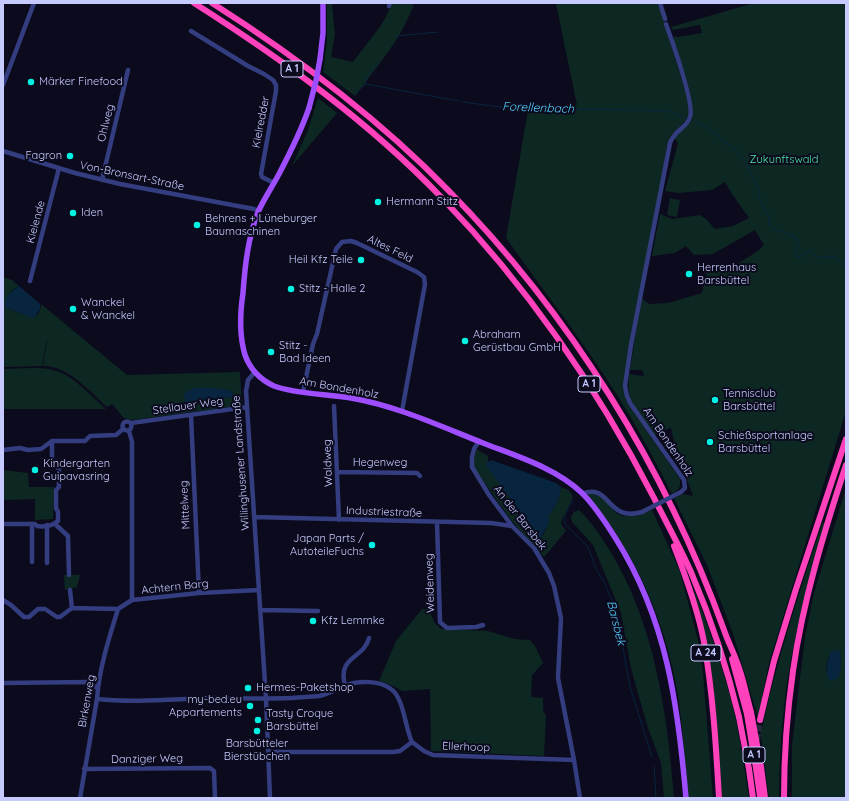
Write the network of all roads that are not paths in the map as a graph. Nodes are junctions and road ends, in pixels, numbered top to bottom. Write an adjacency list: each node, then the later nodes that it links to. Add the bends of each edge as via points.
1 (34, 3): 8 (street)
2 (194, 3): 32 (highway, A 1, via 290,68 343,109 440,196 462,220 501,264 571,356 628,447)
3 (212, 3): 60 (highway, A 1, via 304,65 395,140 448,190 530,283 596,375 643,452 682,527 738,666)
4 (323, 3): 12 (main road, bridge, via 320,59 309,108 303,126)
5 (660, 3): 31 (street, Am Bondenholz, bridge, via 690,99 691,115 687,123 673,135 670,143 625,386 630,402 684,480 685,488 636,514 623,513 597,492)
6 (191, 31): 12 (street, Kielredder, via 264,74 276,85 261,174)
7 (128, 70): 11 (street, Ohlweg)
8 (3, 84)
9 (3, 150): 10 (street, Von-Bronsart-Straße)
10 (59, 168): 11 (street, Von-Bronsart-Straße); 14 (street, Kielende)
11 (102, 180): 13 (street, Von-Bronsart-Straße)
12 (274, 183): 13 (main road)
13 (259, 211): 15 (main road, via 249,237 241,310 244,349)
14 (30, 281)
15 (255, 372): 16 (main road, Am Bondenholz, via 275,386); 18 (street, Willinghusener Landstraße, via 248,380)
16 (303, 392): 19 (main road, Am Bondenholz, via 351,398); 19 (street, Altes Feld, via 336,249 342,242 351,241 424,277 425,284)
17 (334, 406): 29 (street, Waldweg)
18 (247, 407): 20 (street, Stellauer Weg); 33 (street, Willinghusener Landstraße)
19 (402, 411): 26 (main road, Am Bondenholz)
20 (191, 415): 21 (street, Stellauer Weg); 46 (street, Mittelweg)
21 (131, 423): 22 (street, Stellauer Weg, via 123,423); 23 (street)
22 (123, 429): 23 (street); 25 (street, via 116,435 90,436 85,441)
23 (129, 431): 48 (street, via 132,442)
24 (846, 439): 61 (highway, via 774,661)
25 (52, 441): 27 (street, via 42,449); 38 (street, via 52,460 59,469 59,487 56,490 58,520)
26 (479, 441): 31 (main road, Am Bondenholz, via 541,466 569,482); 40 (street, An der Barsbek, via 474,449 472,467)
27 (3, 450)
28 (846, 465): 74 (highway, via 821,545 793,670 785,747)
29 (338, 472): 30 (street, Hegenweg, via 417,473); 34 (street, Waldweg)
30 (420, 476)
31 (582, 494): 71 (main road, via 624,550 656,622 674,694)
32 (662, 514): 72 (highway, A 24, via 684,573 704,641 713,705); 73 (highway, A 1, bridge, via 709,616 731,682)
33 (254, 517): 34 (street, Industriestraße); 45 (street, Willinghusener Landstraße)
34 (339, 520): 35 (street, Industriestraße)
35 (438, 522): 40 (street, Industriestraße); 53 (street, Weidenweg, via 440,622 447,628 476,627)
36 (3, 524): 37 (street)
37 (32, 524): 39 (street); 41 (street)
38 (55, 524): 39 (street); 43 (street, via 68,536)
39 (47, 526): 42 (street)
40 (512, 526): 64 (street, An der Barsbek, via 534,548 554,586 560,618 558,678)
41 (32, 562)
42 (47, 563)
43 (69, 575)
44 (70, 590): 49 (street)
45 (259, 590): 46 (street, Achtern Barg); 51 (street, Willinghusener Landstraße)
46 (198, 594): 48 (street, Achtern Barg)
47 (3, 600): 49 (street, via 24,617 38,609 45,609 60,617)
48 (132, 600): 50 (street, Achtern Barg)
49 (72, 608): 50 (street)
50 (118, 609): 57 (street, Birkenweg)
51 (260, 610): 52 (street); 59 (street, Willinghusener Landstraße)
52 (318, 610)
53 (484, 624)
54 (369, 638): 56 (street, via 343,670)
55 (3, 684): 57 (street, via 87,682)
56 (345, 686): 59 (street, via 327,695); 62 (street, via 354,683 376,683 393,690 400,701)
57 (98, 688): 58 (street, Birkenweg)
58 (97, 699): 59 (street); 65 (street, Birkenweg)
59 (266, 699): 63 (street, Willinghusener Landstraße)
60 (749, 713): 66 (highway, A 1, bridge); 66 (highway, A 1, bridge, via 761,767)
61 (760, 720)
62 (412, 742): 63 (street, via 400,751 393,752); 64 (street, Ellerhoop, via 433,755)
63 (268, 752): 69 (street, Willinghusener Landstraße)
64 (574, 760): 70 (street, An der Barsbek)
65 (84, 769): 67 (street, Birkenweg); 68 (street, Danziger Weg, via 210,768 214,771)
66 (762, 797)
67 (80, 798)
68 (215, 798)
69 (270, 798)
70 (580, 798)
71 (686, 798)
72 (719, 798)
73 (753, 798)
74 (784, 798)

